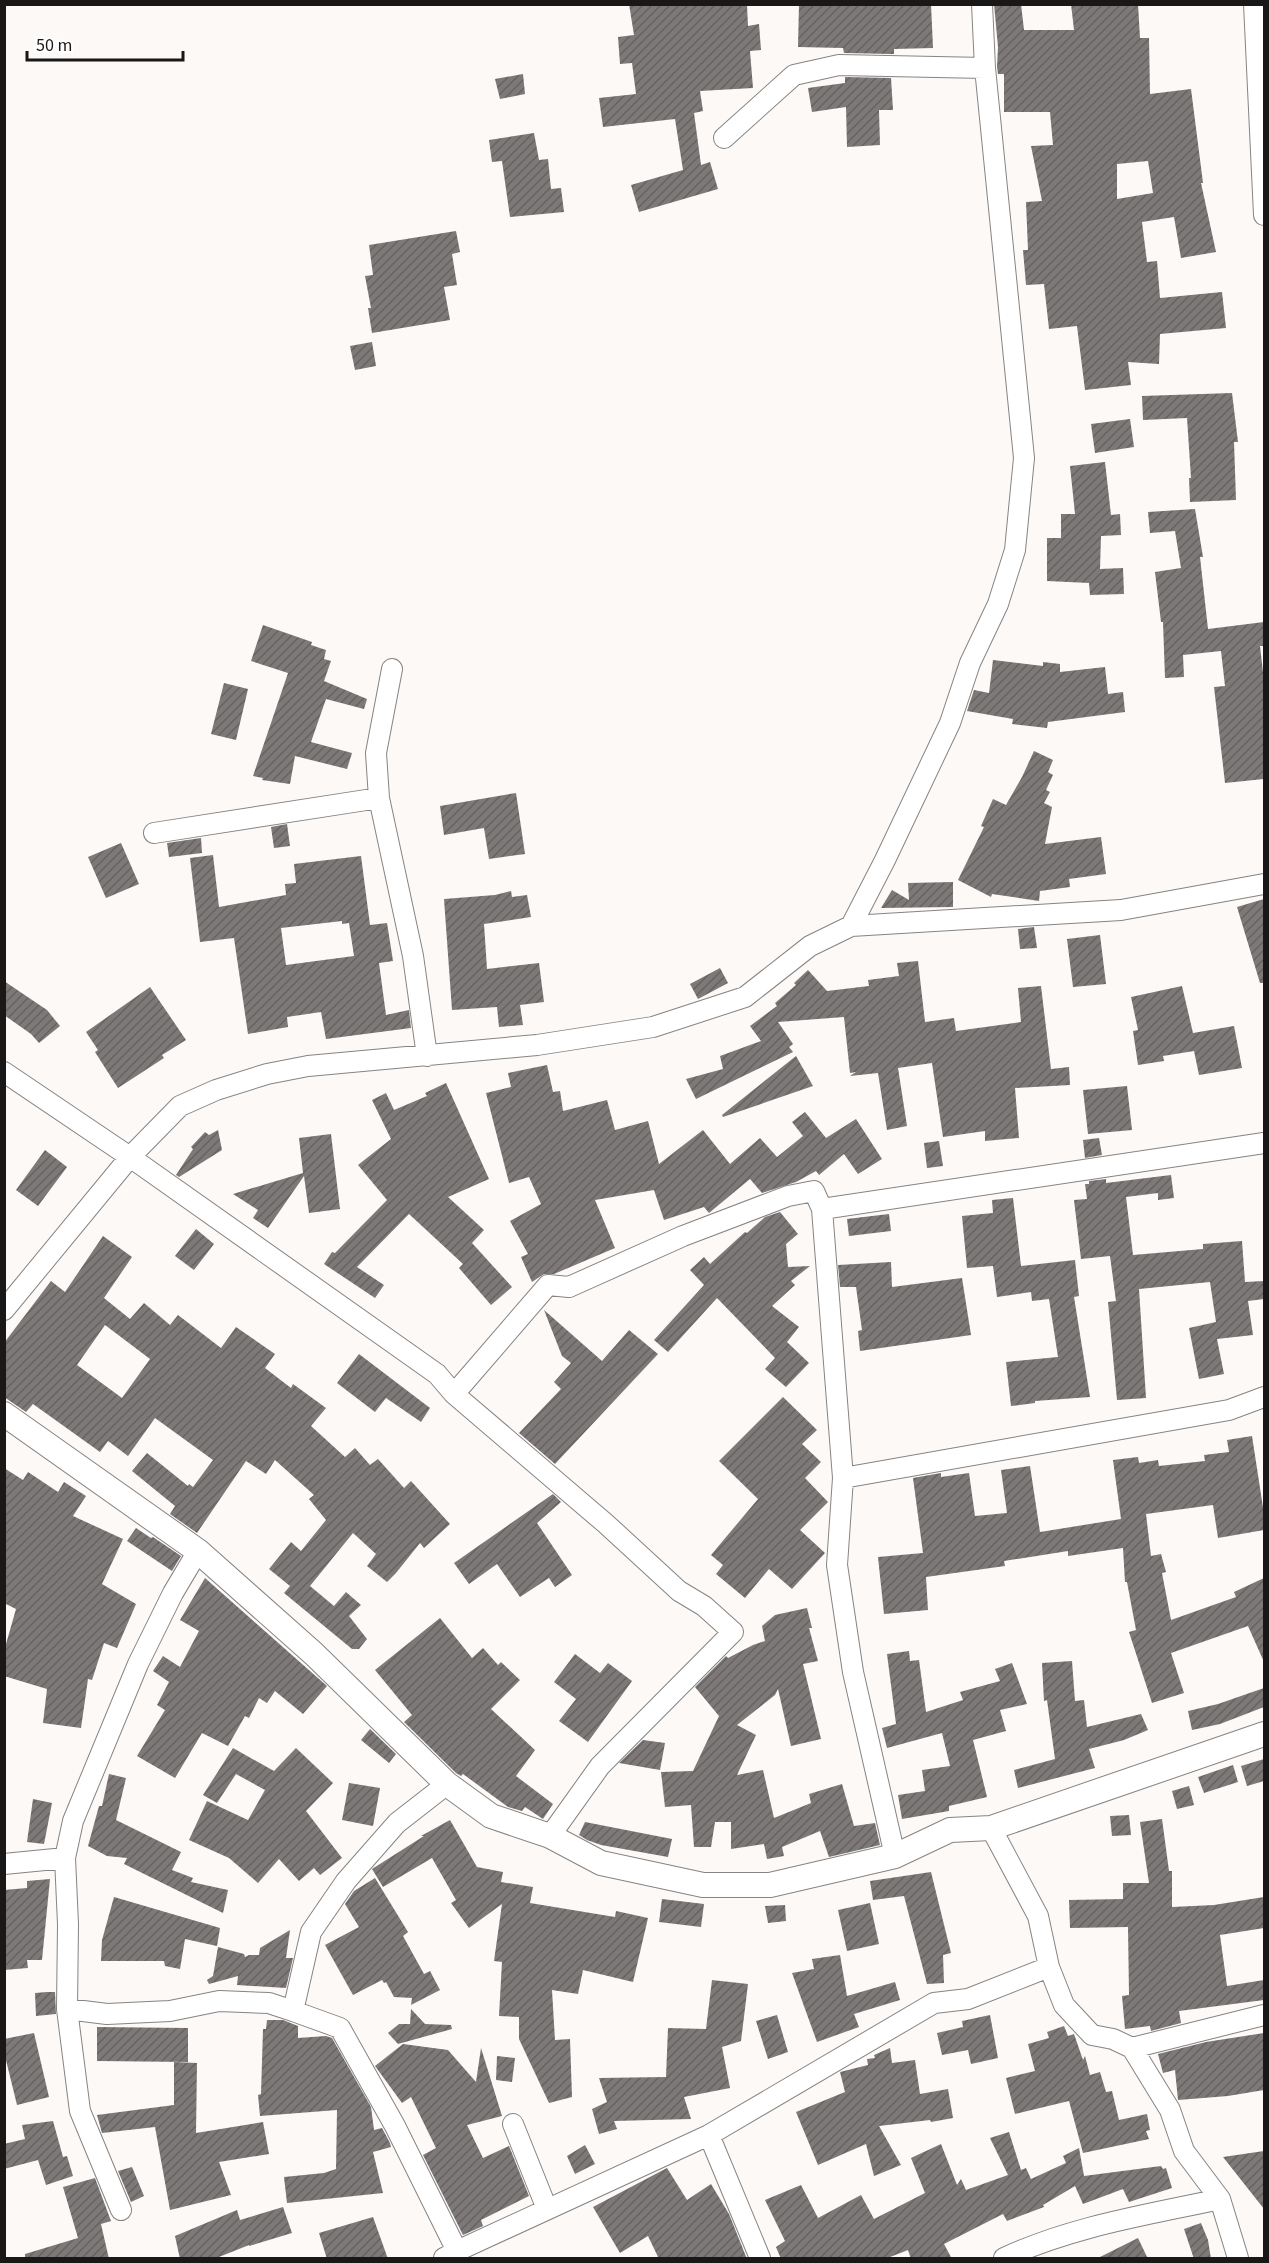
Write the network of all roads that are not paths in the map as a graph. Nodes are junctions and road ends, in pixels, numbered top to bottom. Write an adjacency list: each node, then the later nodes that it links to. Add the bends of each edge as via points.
1 (982, 4): 3 (street)
2 (1254, 4): 5 (street)
3 (985, 68): 4 (street, via 839,65 794,75); 10 (street, via 1024,458 1015,550 998,604 970,663 950,723)
4 (724, 138)
5 (1264, 215)
6 (392, 669): 7 (street, via 376,753)
7 (379, 798): 8 (street); 11 (street, via 412,956)
8 (154, 833)
9 (1264, 884): 10 (street, via 1121,910)
10 (852, 926): 11 (street, via 810,946 745,997 653,1027 537,1045)
11 (427, 1056): 14 (street, via 308,1066 216,1090 180,1106)
12 (4, 1072): 14 (street)
13 (1264, 1143): 15 (street)
14 (130, 1157): 16 (street); 17 (street, via 437,1374)
15 (822, 1209): 17 (street, via 814,1191 788,1196 683,1236 569,1287 548,1285); 20 (street)
16 (4, 1310)
17 (454, 1394): 25 (street, via 605,1522 679,1591 704,1606 733,1632 600,1766)
18 (1264, 1397): 20 (street, via 1229,1410)
19 (4, 1414): 21 (street)
20 (843, 1478): 26 (street, via 837,1565 853,1672)
21 (198, 1551): 23 (street, via 314,1654); 27 (street, via 138,1664 73,1821)
22 (1264, 1734): 24 (street)
23 (447, 1784): 25 (street, via 491,1816); 31 (street, via 397,1823 346,1881 311,1932)
24 (991, 1828): 26 (street, via 950,1830); 29 (street, via 1038,1916)
25 (550, 1836): 26 (street, via 601,1863 703,1885 770,1885)
26 (895, 1856)
27 (65, 1858): 28 (street); 30 (street)
28 (4, 1864)
29 (1049, 1967): 33 (street, via 1064,2005 1092,2035); 35 (street, via 968,1999 934,2003)
30 (67, 2009): 31 (street, via 107,2014 170,2011 219,2001 268,2003); 38 (street, via 80,2111)
31 (293, 2011): 39 (street, via 340,2028 395,2126)
32 (1264, 2015): 33 (street)
33 (1132, 2048): 36 (street, via 1170,2110 1184,2151)
34 (513, 2124): 37 (street)
35 (709, 2134): 37 (street); 40 (street)
36 (1220, 2199): 41 (street, via 1074,2231); 42 (street)
37 (547, 2209): 39 (street)
38 (121, 2210)
39 (451, 2255)
40 (760, 2259)
41 (1004, 2259)
42 (1238, 2259)

